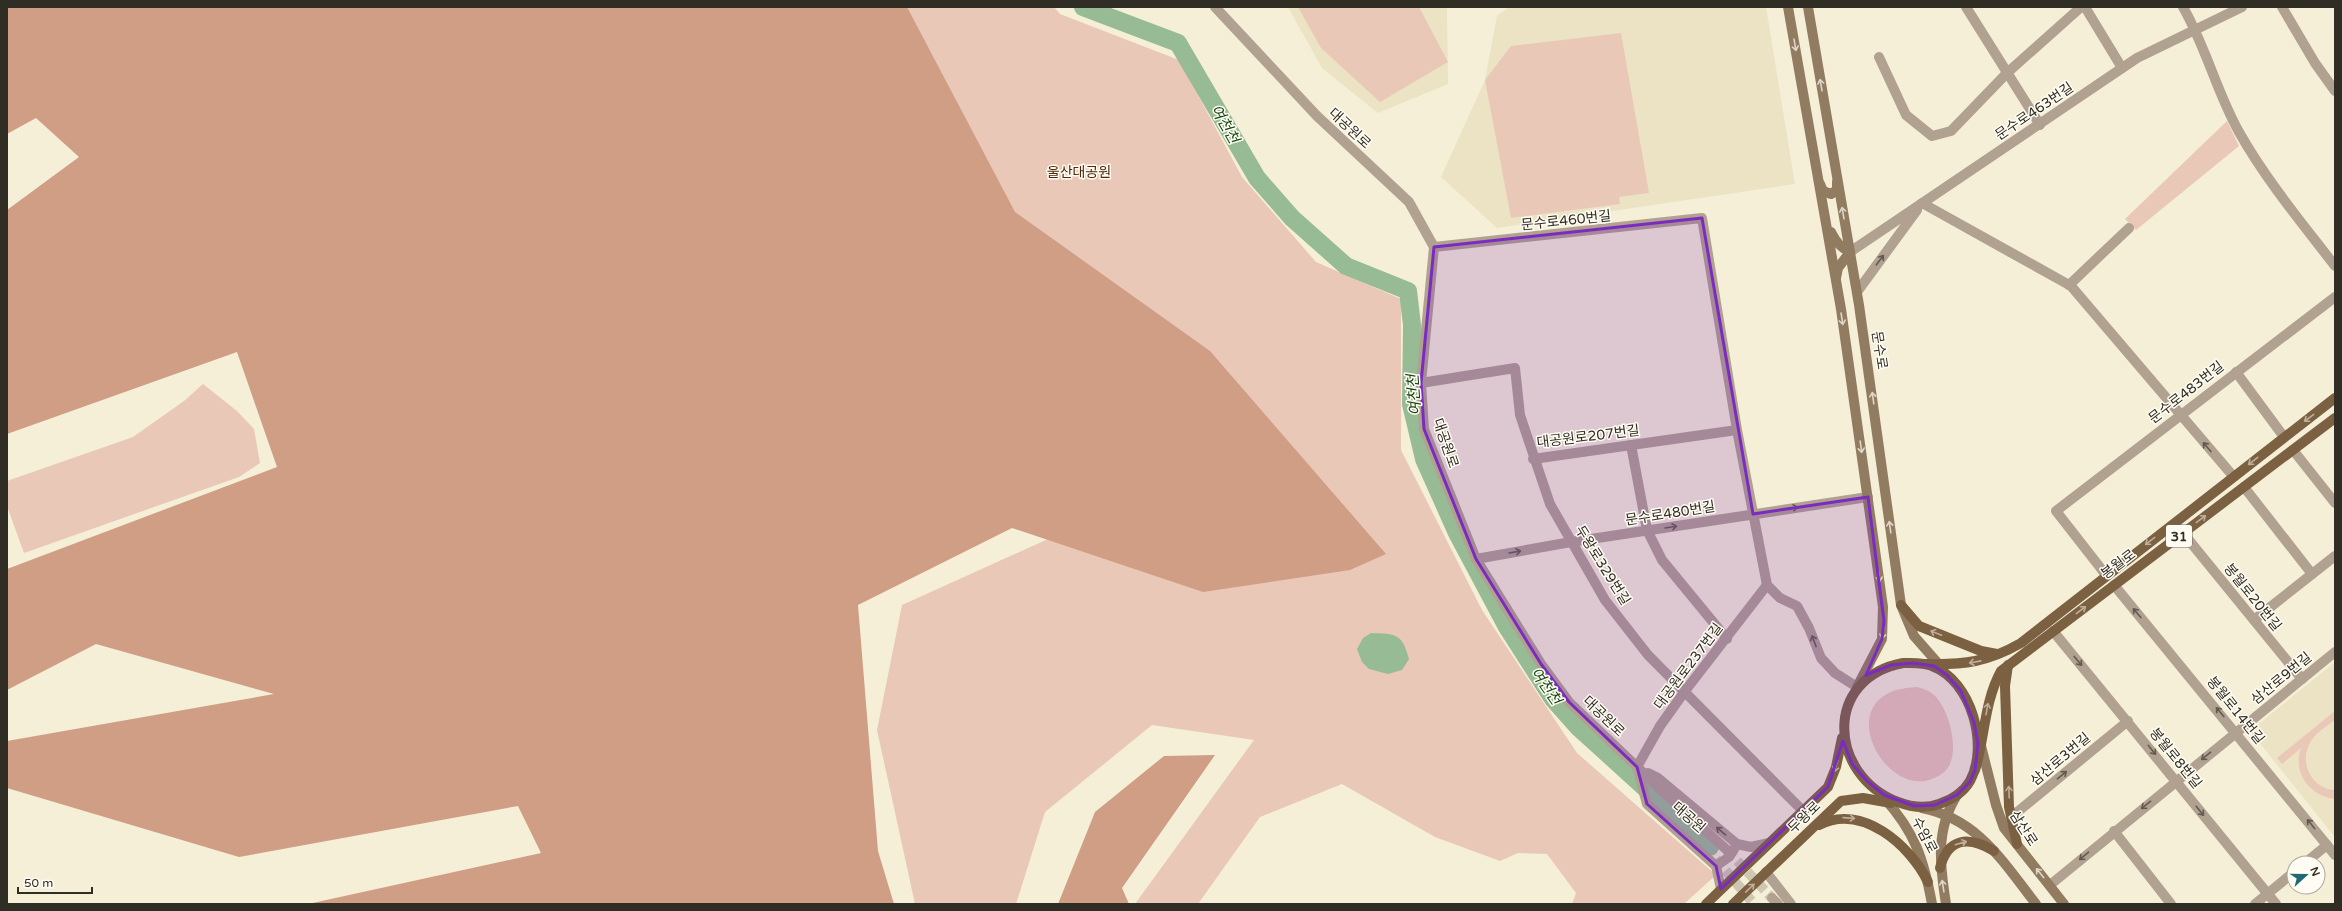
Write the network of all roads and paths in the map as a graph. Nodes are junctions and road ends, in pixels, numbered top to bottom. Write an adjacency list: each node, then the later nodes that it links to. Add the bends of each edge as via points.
1 (1215, 7): 21 (street, 대공원로, via 1317,116 1409,202)
2 (1788, 7): 17 (main road, one-way to 17)
3 (1808, 7): 16 (main road, 문수로, one-way to 3)
4 (1966, 7): 13 (street)
5 (2081, 7): 13 (street)
6 (2085, 7): 12 (street)
7 (2183, 7): 10 (street)
8 (2242, 7): 10 (street, 문수로463번길)
9 (2282, 7): 14 (street)
10 (2196, 30): 12 (street, 문수로463번길); 23 (street, via 2245,142 2255,159)
11 (1879, 57): 13 (street, via 1906,115 1932,136 1951,131)
12 (2122, 68): 15 (street, 문수로463번길)
13 (2007, 73): 15 (street)
14 (2335, 91)
15 (2040, 125): 18 (street, 문수로463번길)
16 (1836, 169): 17 (main road, via 1837,190 1831,194 1823,190); 22 (main road, 문수로, one-way to 16)
17 (1817, 172): 19 (main road)
18 (1922, 203): 22 (street, 문수로463번길); 25 (street); 26 (street, one-way to 18)
19 (1825, 217): 22 (main road, via 1836,242); 24 (main road)
20 (2129, 228): 25 (street)
21 (1434, 248): 29 (street, 대공원로); 33 (street, 문수로460번길, via 1702,218)
22 (1850, 252): 24 (main road, via 1838,268); 26 (main road, 문수로)
23 (2335, 266)
24 (1836, 280): 40 (main road, one-way to 40)
25 (2069, 285): 31 (street)
26 (1857, 292): 52 (main road, 문수로, one-way to 26)
27 (2335, 297): 28 (street, 문수로483번길)
28 (2236, 372): 31 (street, 문수로483번길); 34 (street)
29 (1421, 383): 37 (street, 대공원로207번길, via 1515,368 1520,415); 47 (street, 대공원로, via 1424,429)
30 (2335, 398): 34 (main road, one-way to 34)
31 (2180, 415): 38 (street, one-way to 31); 49 (street, 문수로483번길, via 2056,511)
32 (2335, 418): 36 (main road, 봉월로 / 31)
33 (1737, 430): 35 (street, 대공원로207번길); 42 (street)
34 (2284, 437): 38 (main road, one-way to 38)
35 (1631, 445): 37 (street, 대공원로207번길); 43 (street)
36 (2293, 450): 39 (main road, 봉월로 / 31); 41 (street)
37 (1533, 460): 45 (street, 두왕로329번길, via 1550,504)
38 (2232, 476): 49 (main road, one-way to 49)
39 (2244, 487): 44 (main road, 봉월로 / 31, one-way to 39); 48 (street)
40 (1868, 497): 42 (street, 문수로480번길, one-way to 40); 64 (main road, one-way to 64, via 1884,630 1878,648)
41 (2335, 503)
42 (1753, 514): 43 (street, 문수로480번길, one-way to 42); 50 (street)
43 (1647, 530): 45 (street, 문수로480번길); 56 (street, via 1662,560)
44 (2183, 533): 51 (main road, 봉월로 / 31); 53 (street, 봉월로20번길)
45 (1571, 542): 47 (street, 문수로480번길, one-way to 45); 65 (street, 두왕로329번길, via 1605,600 1648,655)
46 (2335, 556): 48 (street)
47 (1476, 559): 71 (street, 대공원로, via 1541,664 1569,702)
48 (2312, 574): 53 (street)
49 (2106, 575): 55 (main road)
50 (1767, 585): 56 (street, 대공원로237번길); 64 (street, one-way to 50, via 1835,673 1821,658 1797,606 1780,598)
51 (2114, 585): 54 (main road, 봉월로 / 31, one-way to 51); 68 (street, 봉월로14번길, one-way to 51)
52 (1901, 606): 58 (main road, one-way to 52, via 1981,651 1918,626); 60 (main road, 문수로, via 1914,636)
53 (2254, 620): 62 (street, 봉월로20번길)
54 (2053, 631): 55 (main road, 봉월로 / 31); 66 (street, 봉월로8번길, one-way to 66)
55 (2036, 637): 58 (main road, 봉월로); 61 (main road, 봉월로)
56 (1727, 639): 65 (street, 대공원로237번길)
57 (2335, 652): 62 (street, 삼산로9번길)
58 (1999, 654): 60 (main road, 봉월로, one-way to 60, via 1973,663)
59 (1926, 664): 60 (main road, 봉월로); 63 (main road, via 1940,670); 64 (main road, via 1891,665 1872,673)
60 (1939, 664): 63 (main road, 문수로)
61 (2008, 665): 70 (main road, 봉월로, one-way to 61, via 1992,689 2001,671); 80 (main road, one-way to 61, via 2005,686)
62 (2302, 679): 68 (street, 삼산로9번길)
63 (1954, 681): 69 (main road, via 1966,700)
64 (1857, 686): 67 (main road, via 1848,703)
65 (1685, 691): 71 (street, 대공원로237번길, via 1660,726); 78 (street, 두왕로329번길)
66 (2128, 721): 73 (street, 봉월로8번길, one-way to 73); 80 (street, 삼산로3번길, one-way to 66)
67 (1844, 728): 74 (main road, via 1852,764); 78 (main road, one-way to 78, via 1832,779 1828,787)
68 (2236, 732): 73 (street, 삼산로9번길, one-way to 73); 86 (street, 봉월로14번길, one-way to 68)
69 (1977, 733): 70 (main road, 삼산로); 72 (main road)
70 (1981, 747): 72 (main road, 봉월로); 85 (main road, 삼산로, via 2000,818)
71 (1637, 767): 84 (street, one-way to 71, via 1658,778); 87 (street, 대공원로); 91 (street, via 1647,804)
72 (1975, 770): 75 (main road, via 1970,782)
73 (2176, 780): 82 (street, 삼산로9번길, one-way to 82); 98 (street, 봉월로8번길, one-way to 98)
74 (1875, 788): 76 (main road, 수암로); 77 (main road, via 1893,800)
75 (1957, 795): 77 (main road, via 1935,806); 79 (main road, 수암로)
76 (1888, 802): 77 (main road, 두왕로); 81 (main road, 두왕로, via 1863,798 1847,799 1836,805); 95 (main road, 수암로, via 1914,839 1923,860)
77 (1914, 806): 79 (main road)
78 (1803, 811): 83 (main road)
79 (1948, 814): 88 (main road, via 1973,829); 92 (main road, 수암로, via 1940,848)
80 (2010, 818): 85 (main road)
81 (1812, 828): 93 (main road, 두왕로); 95 (main road, one-way to 95, via 1823,822 1842,818 1857,819 1874,826 1910,855)
82 (2114, 831): 96 (street, 삼산로9번길, one-way to 96); 106 (street)
83 (1769, 843): 84 (street, via 1751,847); 97 (main road)
84 (1737, 844): 91 (street, via 1729,857)
85 (2017, 844): 96 (main road, 삼산로, one-way to 85)
86 (2327, 845): 89 (street); 90 (street, 봉월로14번길)
87 (1726, 850)
88 (1994, 851): 92 (main road, one-way to 88, via 1946,854 1954,845 1961,842 1975,842); 104 (main road)
89 (2315, 855)
90 (2335, 855)
91 (1716, 863): 97 (street)
92 (1940, 868): 103 (main road, 수암로, one-way to 92)
93 (1766, 872): 99 (main road, 두왕로, one-way to 93); 101 (street)
94 (2286, 879): 98 (street)
95 (1928, 882): 102 (main road, 수암로)
96 (2050, 885): 105 (main road, 삼산로)
97 (1721, 889): 100 (main road)
98 (2267, 894): 107 (street); 108 (street, 봉월로8번길)
99 (1735, 903)
100 (1706, 904)
101 (1791, 904)
102 (1932, 904)
103 (1946, 904)
104 (2036, 904)
105 (2064, 904)
106 (2171, 904)
107 (2255, 904)
108 (2276, 904)

